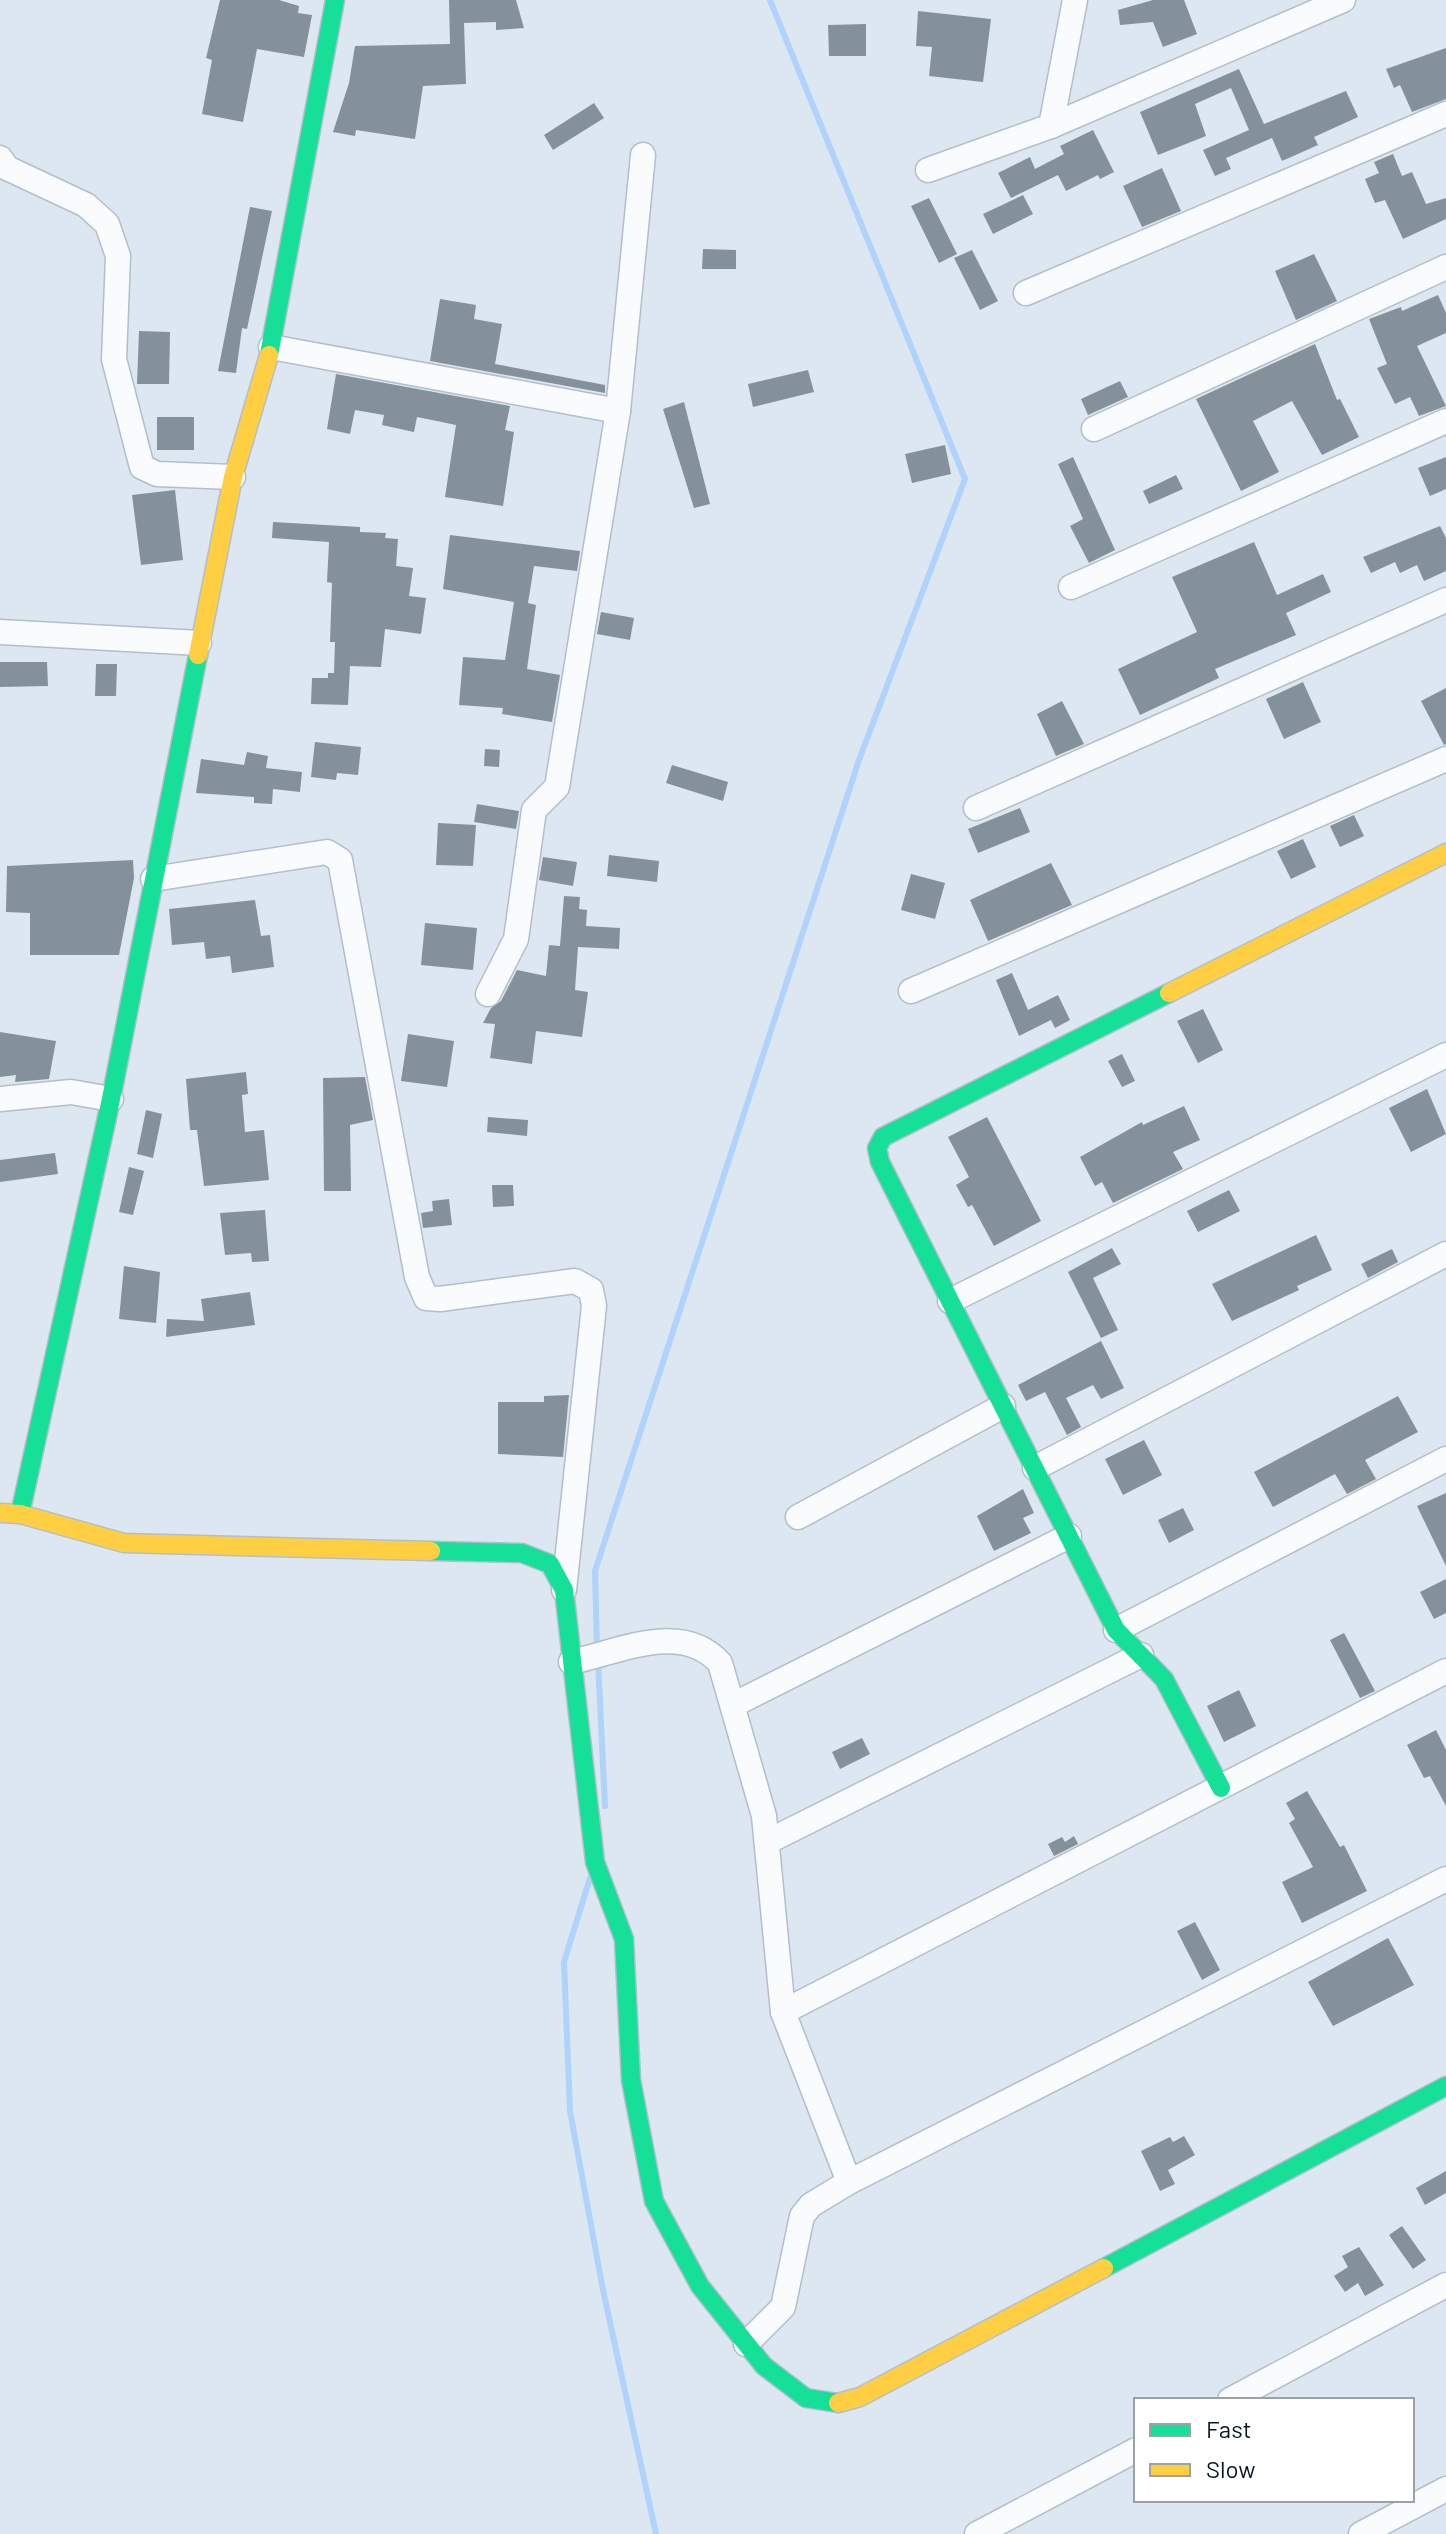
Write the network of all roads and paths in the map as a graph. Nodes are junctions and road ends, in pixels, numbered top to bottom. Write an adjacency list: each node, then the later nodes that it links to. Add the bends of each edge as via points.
1 (335, 0): 11 (street)
2 (1075, 0): 5 (street)
3 (1343, 0): 5 (street)
4 (1446, 114): 10 (street)
5 (1051, 126): 8 (street)
6 (643, 155): 12 (street)
7 (0, 158): 15 (street, via 7,168 86,205 107,224 118,256 114,359 142,467 157,474)
8 (928, 170)
9 (1446, 267): 14 (street)
10 (1026, 293)
11 (271, 347): 12 (street); 15 (street)
12 (618, 411): 25 (street, via 557,787 534,810 516,939)
13 (1446, 421): 16 (street)
14 (1094, 429)
15 (233, 477): 19 (street)
16 (1071, 587)
17 (1446, 600): 21 (street)
18 (0, 632): 19 (street)
19 (199, 643): 23 (street)
20 (1446, 759): 24 (street)
21 (976, 808)
22 (1446, 853): 30 (street, via 883,1137 877,1148 880,1162)
23 (153, 879): 28 (street); 38 (street, via 327,852 340,860 417,1277 426,1298 575,1281 591,1290 594,1306)
24 (911, 991)
25 (488, 994)
26 (1446, 1055): 30 (street)
27 (0, 1099): 28 (street, via 71,1092)
28 (111, 1099): 35 (street)
29 (1446, 1254): 33 (street)
30 (950, 1301): 31 (street)
31 (1003, 1406): 33 (street); 36 (street)
32 (1446, 1459): 39 (street)
33 (1035, 1468): 37 (street)
34 (0, 1513): 35 (street)
35 (20, 1514): 38 (street, via 124,1543 522,1553 550,1564)
36 (798, 1517)
37 (1069, 1536): 39 (street); 43 (street)
38 (564, 1590): 41 (street)
39 (1116, 1630): 40 (street)
40 (1141, 1655): 44 (street, via 1164,1679); 45 (street)
41 (571, 1662): 43 (street, via 655,1642 679,1640 706,1647 720,1663); 51 (street, via 595,1862 624,1939 631,2080 654,2201 700,2286)
42 (1446, 1671): 44 (street)
43 (733, 1705): 45 (street, via 759,1789)
44 (1221, 1788): 47 (street)
45 (767, 1842): 47 (street)
46 (1446, 1879): 49 (street)
47 (783, 2012): 49 (street)
48 (1446, 2086): 51 (street, via 860,2397 836,2404 806,2398 764,2366)
49 (849, 2182): 51 (street, via 802,2216 783,2307)
50 (1446, 2285): 52 (street)
51 (746, 2344)
52 (1234, 2398)
53 (1134, 2451): 55 (street)
54 (1446, 2489): 56 (street)
55 (977, 2534)
56 (1361, 2534)

